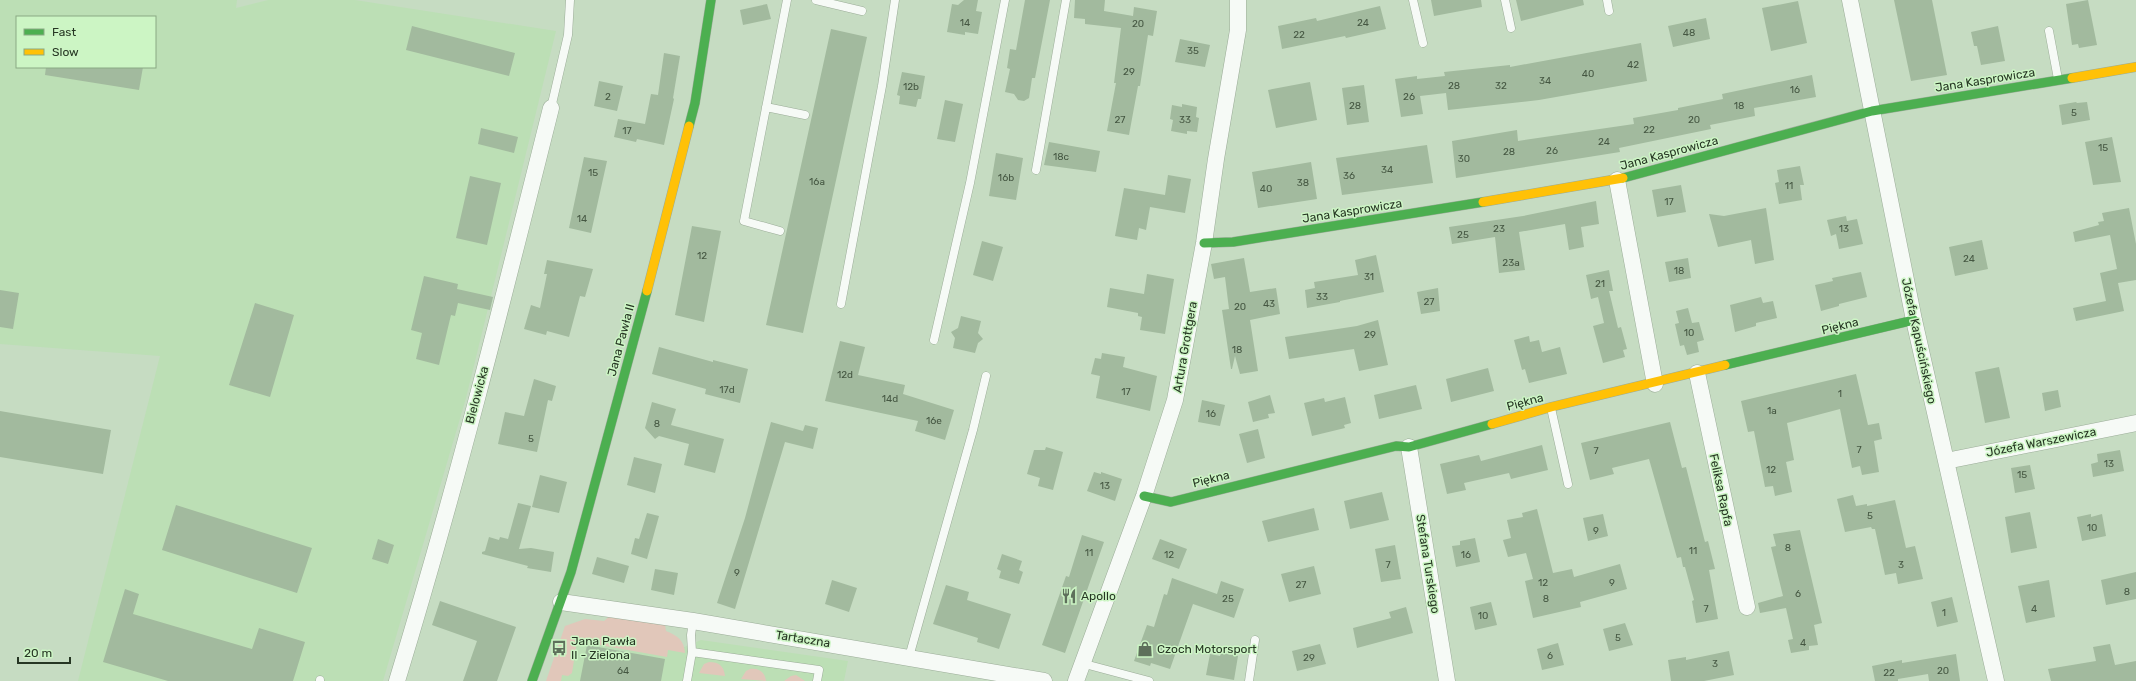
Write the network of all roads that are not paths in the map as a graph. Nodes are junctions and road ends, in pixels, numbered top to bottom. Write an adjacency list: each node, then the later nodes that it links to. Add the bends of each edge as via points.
1 (570, 0): 21 (lane, via 568,35)
2 (711, 0): 40 (street, Jana Pawła II, via 701,74 687,137 591,500)
3 (788, 0): 20 (lane)
4 (816, 0): 14 (lane)
5 (895, 0): 28 (lane)
6 (1005, 0): 30 (lane, via 970,183)
7 (1066, 0): 24 (lane)
8 (1238, 0): 27 (street, Artura Grottgera, via 1238,30)
9 (1413, 0): 17 (lane)
10 (1505, 0): 15 (lane)
11 (1607, 0): 13 (lane)
12 (1850, 0): 22 (street, Józefa Kapuścińskiego)
13 (1609, 10)
14 (862, 12)
15 (1511, 28)
16 (2049, 31): 19 (lane)
17 (1423, 43)
18 (2136, 66): 19 (street, Jana Kasprowicza)
19 (2059, 80): 22 (street, Jana Kasprowicza)
20 (766, 107): 23 (lane); 26 (lane, via 744,221)
21 (551, 108): 47 (street, Bielowicka, via 428,579)
22 (1872, 111): 25 (street, Jana Kasprowicza); 29 (street, Józefa Kapuścińskiego)
23 (805, 115)
24 (1036, 170)
25 (1617, 180): 27 (street, Jana Kasprowicza, via 1233,242); 33 (street)
26 (780, 231)
27 (1204, 243): 39 (street, Artura Grottgera, via 1175,400)
28 (842, 304)
29 (1914, 320): 31 (street, Piękna); 37 (street, Józefa Kapuścińskiego)
30 (934, 340)
31 (1697, 373): 33 (street, Piękna); 41 (street, Feliksa Rapfa)
32 (986, 376): 45 (lane)
33 (1655, 384): 34 (street, Piękna)
34 (1551, 407): 36 (street, Piękna); 38 (lane)
35 (2136, 423): 37 (street, Józefa Warszewicza)
36 (1409, 447): 39 (street, Piękna, via 1396,446 1170,502); 55 (street, Stefana Turskiego)
37 (1946, 461): 56 (street, Józefa Kapuścińskiego)
38 (1568, 484)
39 (1144, 496): 46 (street, Artura Grottgera)
40 (561, 602): 42 (street, Tartaczna); 48 (street, Jana Pawła II)
41 (1747, 607)
42 (693, 621): 44 (lane); 45 (street, Tartaczna)
43 (1255, 640): 54 (lane)
44 (692, 652): 49 (lane); 50 (lane, via 818,670)
45 (909, 657): 51 (street, Tartaczna)
46 (1081, 663): 52 (street, Artura Grottgera); 53 (lane)
47 (397, 681)
48 (532, 681)
49 (687, 681)
50 (817, 681)
51 (1044, 681)
52 (1076, 681)
53 (1149, 681)
54 (1249, 681)
55 (1447, 681)
56 (1996, 681)

